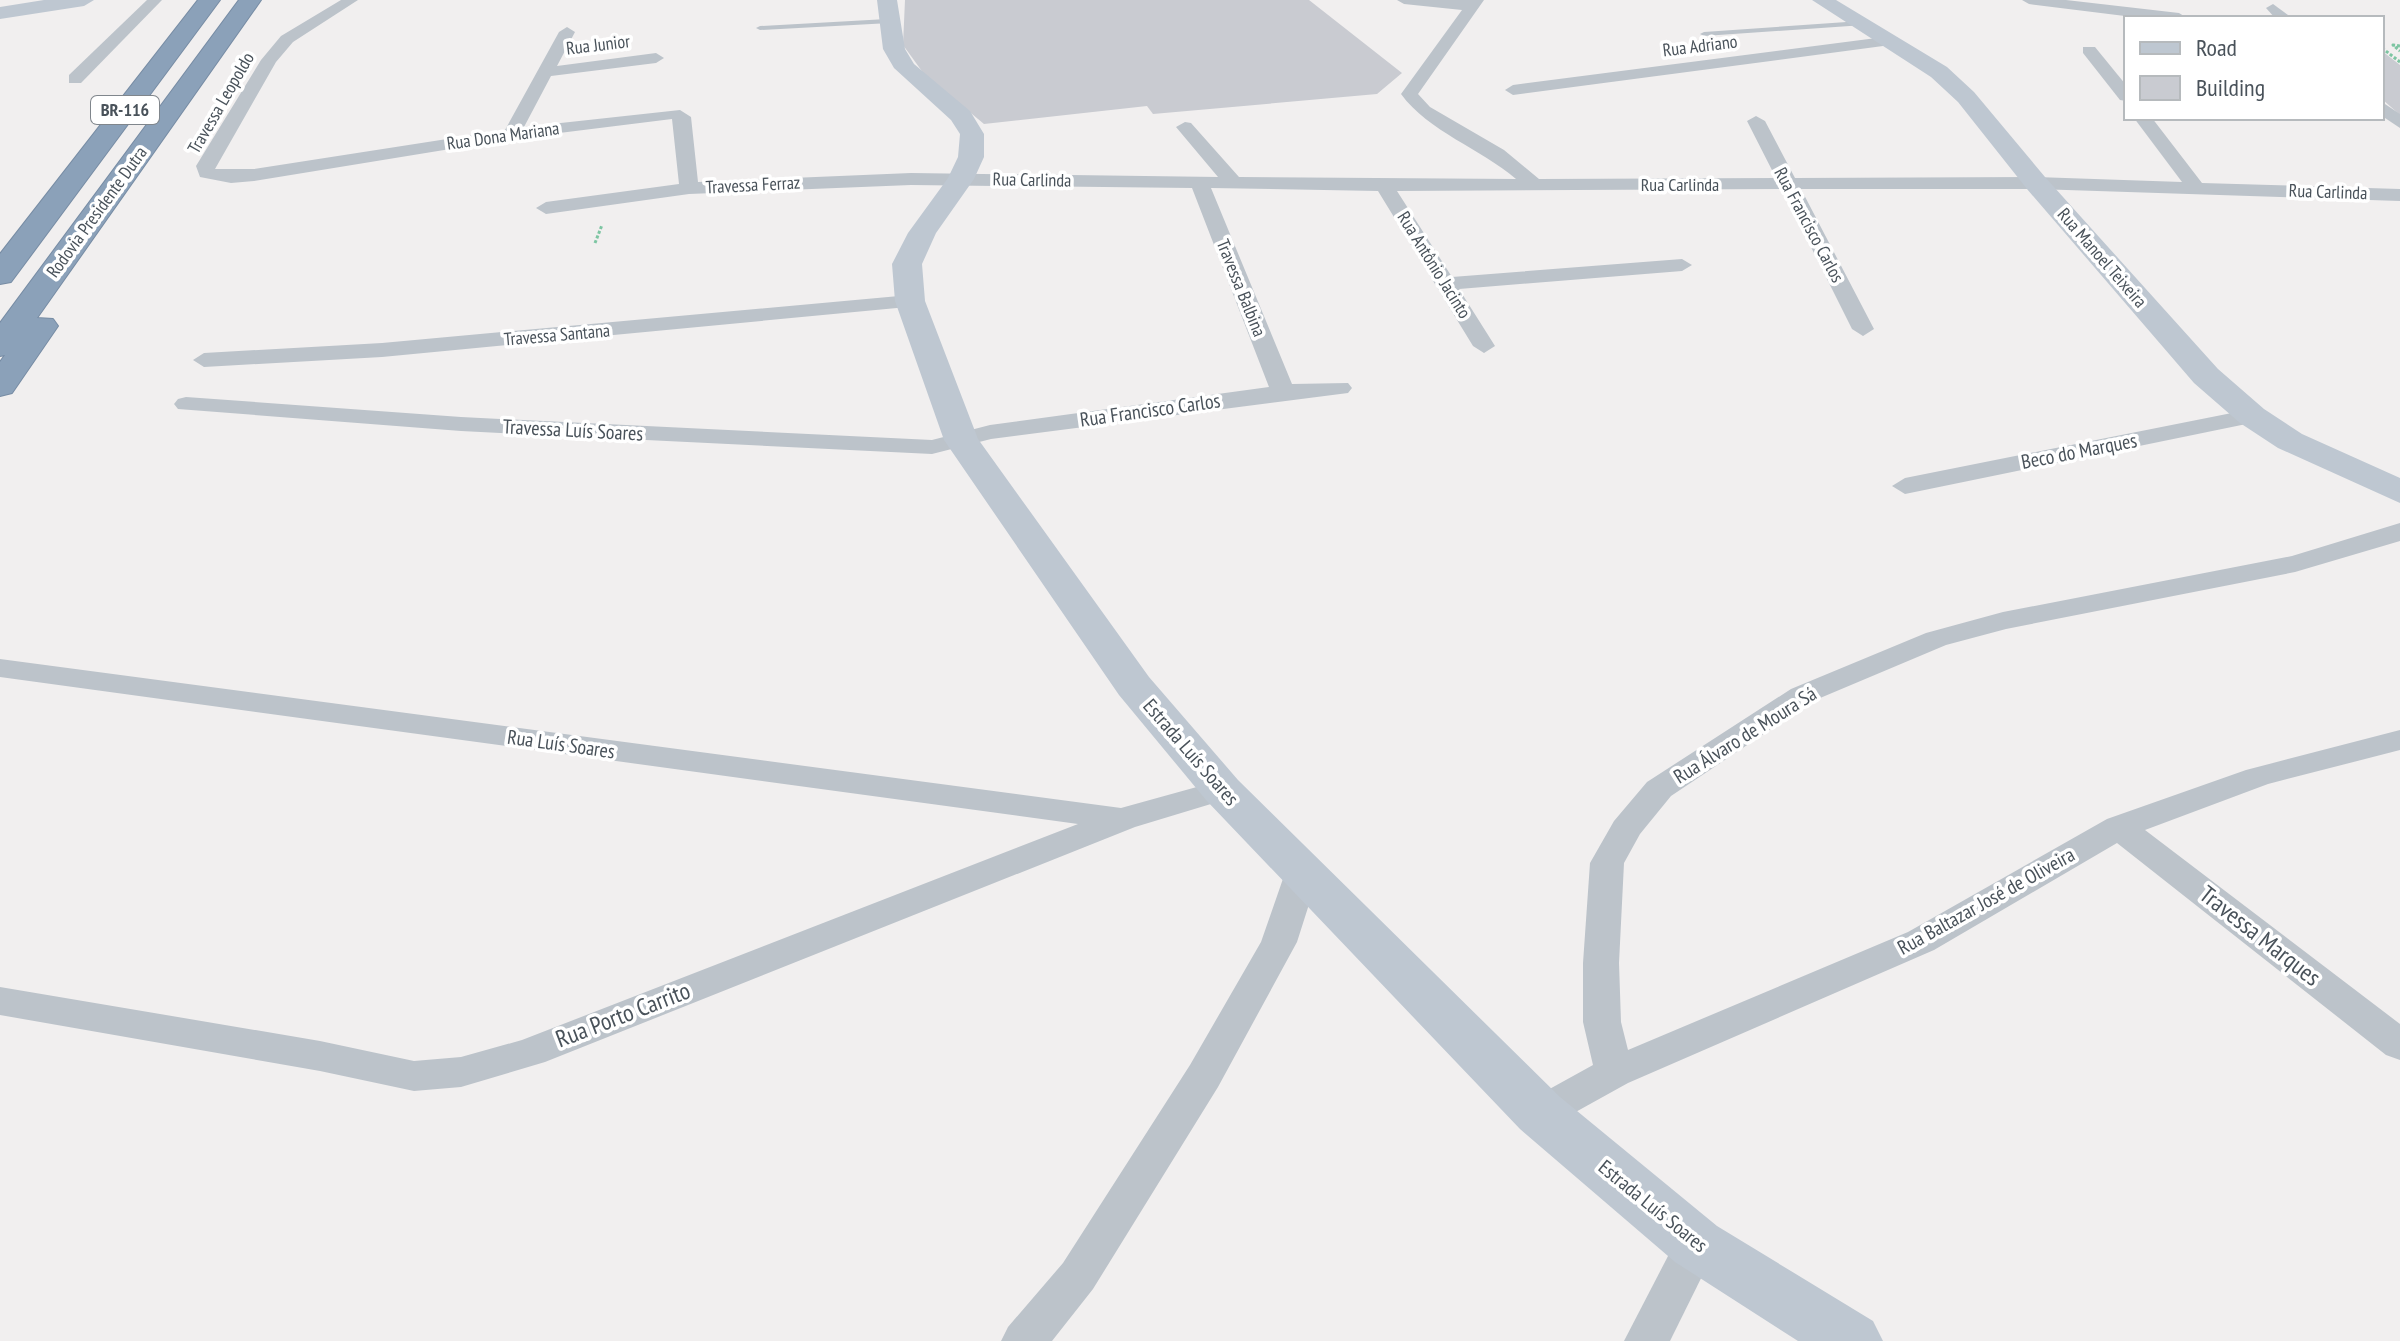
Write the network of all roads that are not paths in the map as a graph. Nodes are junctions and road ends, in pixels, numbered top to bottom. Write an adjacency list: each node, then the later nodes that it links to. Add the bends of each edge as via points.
1 (84, 0): 11 (street)
2 (155, 0): 21 (street)
3 (351, 0): 30 (street, Travessa Leopoldo, via 287,39 205,166 214,176)
4 (1404, 0): 7 (street)
5 (1822, 0): 13 (street, Rua Manoel Teixeira)
6 (2029, 0): 12 (street)
7 (1474, 3): 36 (street, via 1409,94 1424,111 1498,154)
8 (198, 6): 42 (highway, Rodovia Presidente Dutra / BR-116)
9 (248, 6): 43 (highway, Rodovia Presidente Dutra / BR-116)
10 (887, 10): 14 (lane); 31 (street, Estrada Luís Soares, via 894,49 905,68 961,116 972,134 971,157)
11 (0, 13)
12 (2162, 16)
13 (1861, 23): 16 (lane); 17 (street, Rua Manoel Teixeira)
14 (760, 28)
15 (567, 32): 20 (street)
16 (1704, 34)
17 (1892, 41): 22 (street, Rua Adriano); 33 (street, Rua Manoel Teixeira, via 1966,97)
18 (2089, 50): 23 (street)
19 (656, 58): 20 (street, Rua Junior)
20 (545, 72): 29 (street)
21 (75, 79)
22 (1513, 90)
23 (2124, 93)
24 (2384, 109): 27 (street)
25 (2145, 120): 38 (street)
26 (1756, 121): 37 (street, Rua Francisco Carlos)
27 (2400, 123)
28 (1185, 127): 34 (street)
29 (511, 134): 30 (street, Rua Dona Mariana); 39 (street, Rua Dona Mariana, via 654,115 682,117)
30 (254, 175)
31 (961, 179): 32 (street, Rua Carlinda); 39 (street, Travessa Ferraz); 48 (street, Estrada Luís Soares, via 907,264)
32 (1199, 183): 34 (street, Rua Carlinda); 55 (street, Travessa Balbina)
33 (2036, 183): 37 (street, Rua Carlinda); 38 (street, Rua Carlinda); 57 (street, Rua Manoel Teixeira, via 2206,376)
34 (1234, 184): 35 (street, Rua Carlinda)
35 (1384, 185): 36 (street, Rua Carlinda); 47 (street, Rua Antônio Jacinto)
36 (1535, 185): 37 (street, Rua Carlinda)
37 (1787, 185): 49 (street, Rua Francisco Carlos)
38 (2195, 187): 40 (street, Rua Carlinda)
39 (689, 188): 41 (street, Travessa Ferraz)
40 (2400, 195)
41 (546, 208)
42 (39, 220): 44 (highway); 46 (highway, Rodovia Presidente Dutra / BR-116)
43 (68, 252): 50 (highway, Rodovia Presidente Dutra / BR-116); 53 (highway, via 49,314)
44 (0, 263)
45 (1682, 265): 47 (street)
46 (0, 275)
47 (1447, 284): 51 (street, Rua Antônio Jacinto)
48 (910, 301): 52 (street, Travessa Santana, via 382,350); 58 (street, Estrada Luís Soares)
49 (1863, 329)
50 (0, 346)
51 (1484, 346)
52 (204, 360)
53 (0, 386)
54 (1340, 388): 55 (street, Rua Francisco Carlos)
55 (1283, 392): 58 (street, Rua Francisco Carlos)
56 (186, 404): 58 (street, Travessa Luís Soares, via 791,443 932,447)
57 (2252, 416): 59 (street, Beco do Marques); 60 (street, Rua Manoel Teixeira, via 2290,441)
58 (961, 440): 64 (street, Estrada Luís Soares, via 1134,686)
59 (1905, 486)
60 (2400, 492)
61 (2400, 531): 70 (street, Rua Álvaro de Moura Sá, via 2295,564 1936,639 1802,695 1659,789 1626,829 1607,863 1602,1022)
62 (0, 668): 65 (street, Rua Luís Soares)
63 (2400, 740): 66 (street, Rua Baltazar José de Oliveira, via 2257,777)
64 (1222, 790): 65 (street, Rua Porto Carrito); 67 (street, Estrada Luís Soares)
65 (1123, 819): 68 (street, Rua Porto Carrito, via 531,1052 461,1072 414,1076)
66 (2119, 827): 69 (street, Travessa Marques); 70 (street, Rua Baltazar José de Oliveira, via 1921,941)
67 (1302, 873): 71 (street, Estrada Luís Soares); 73 (street, via 1279,942 1204,1076 1078,1276)
68 (0, 1001)
69 (2400, 1045)
70 (1614, 1072): 71 (street, Rua Baltazar José de Oliveira)
71 (1540, 1113): 72 (street, Estrada Luís Soares)
72 (1696, 1244): 74 (street); 75 (street, Estrada Luís Soares)
73 (1024, 1341)
74 (1647, 1341)
75 (1851, 1341)

